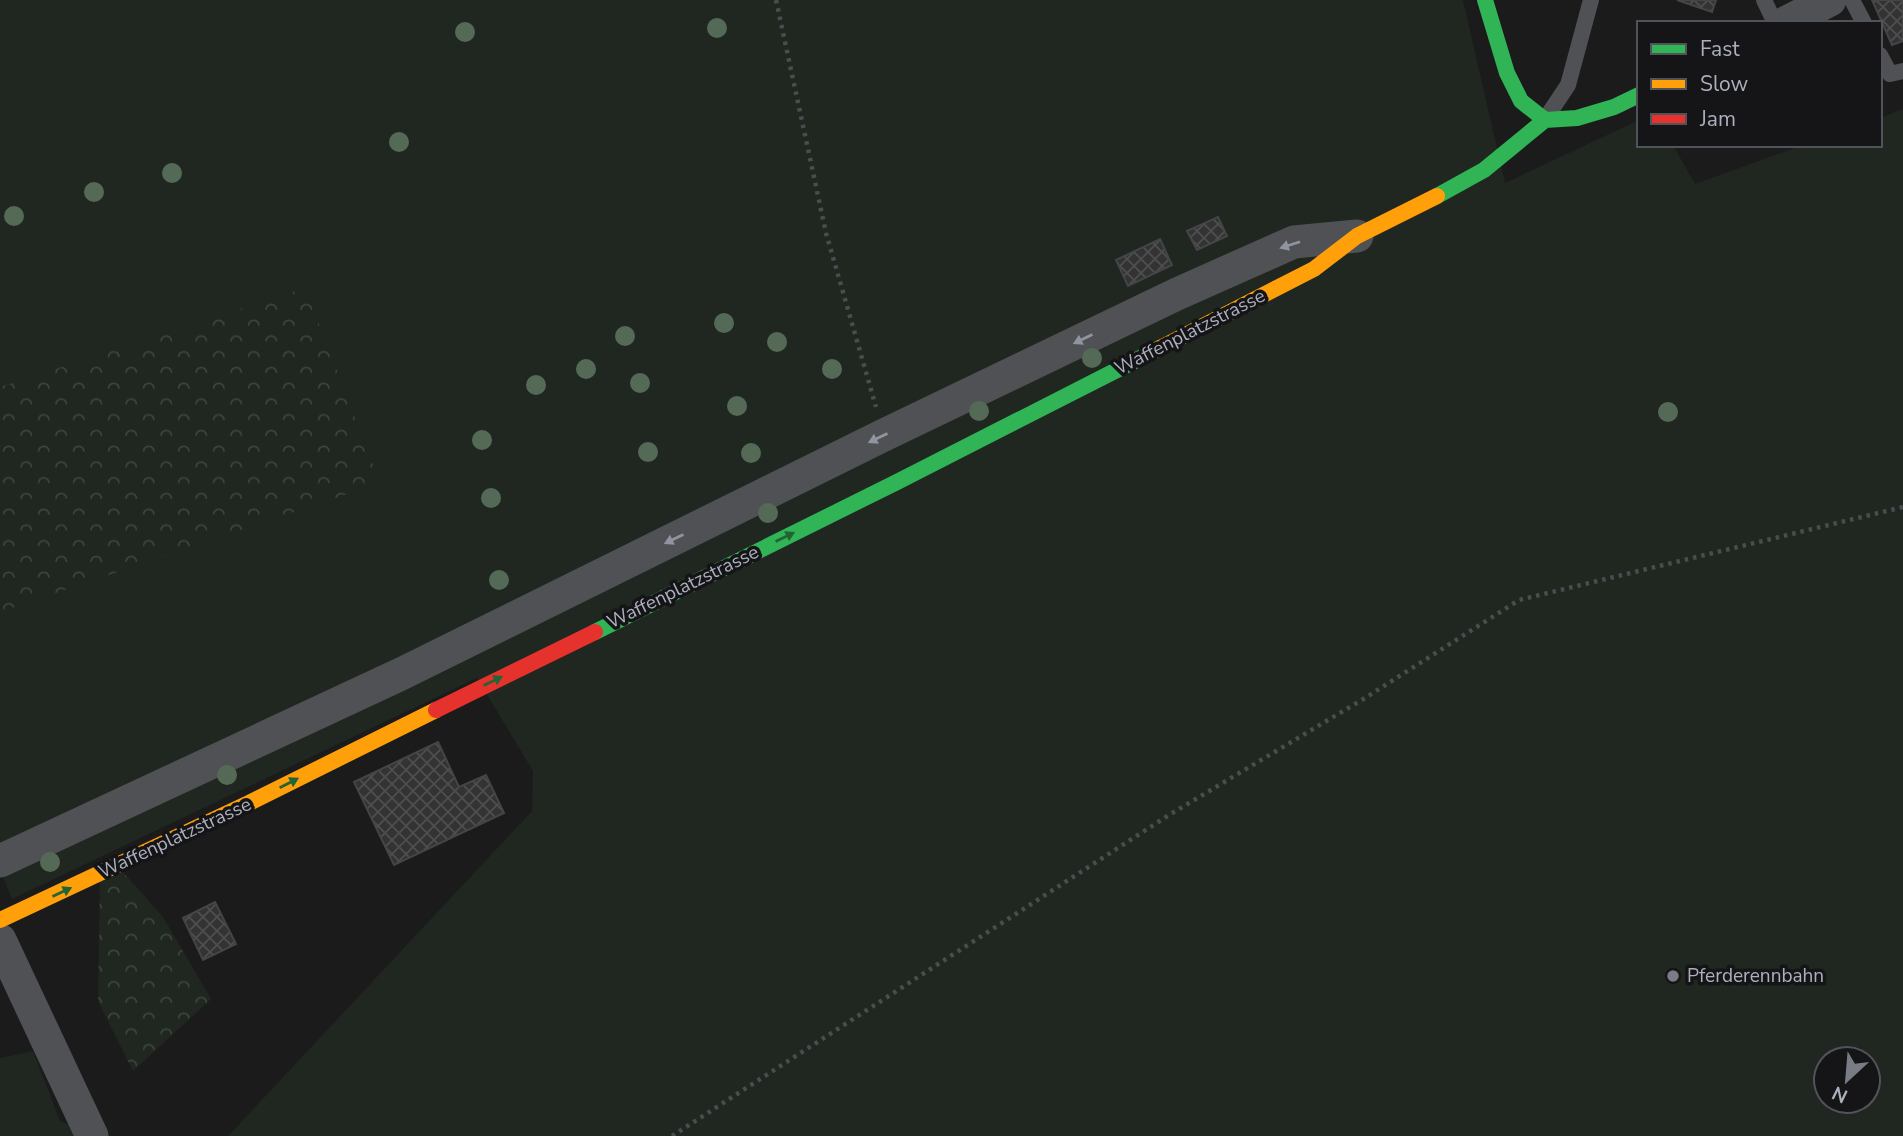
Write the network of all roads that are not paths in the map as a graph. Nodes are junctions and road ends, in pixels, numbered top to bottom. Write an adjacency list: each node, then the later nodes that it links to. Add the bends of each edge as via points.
1 (1506, 0): 6 (lane)
2 (1591, 0): 13 (lane, via 1568,85)
3 (1764, 0): 7 (lane)
4 (1830, 0): 8 (street)
5 (1852, 0): 9 (lane)
6 (1485, 3): 13 (street, via 1521,101)
7 (1774, 21)
8 (1789, 21)
9 (1863, 21)
10 (1882, 59): 11 (lane, via 1890,74)
11 (1903, 71)
12 (1637, 96): 13 (street, via 1577,118)
13 (1545, 120): 14 (street, Waffenplatzstrasse, via 1484,170)
14 (1357, 236): 15 (street, Waffenplatzstrasse, one-way to 15, via 1294,242 1177,294 401,674); 16 (street, Waffenplatzstrasse, one-way to 14, via 249,803 897,482 1314,269)
15 (0, 861)
16 (0, 920)
17 (0, 940): 18 (street)
18 (92, 1136)

